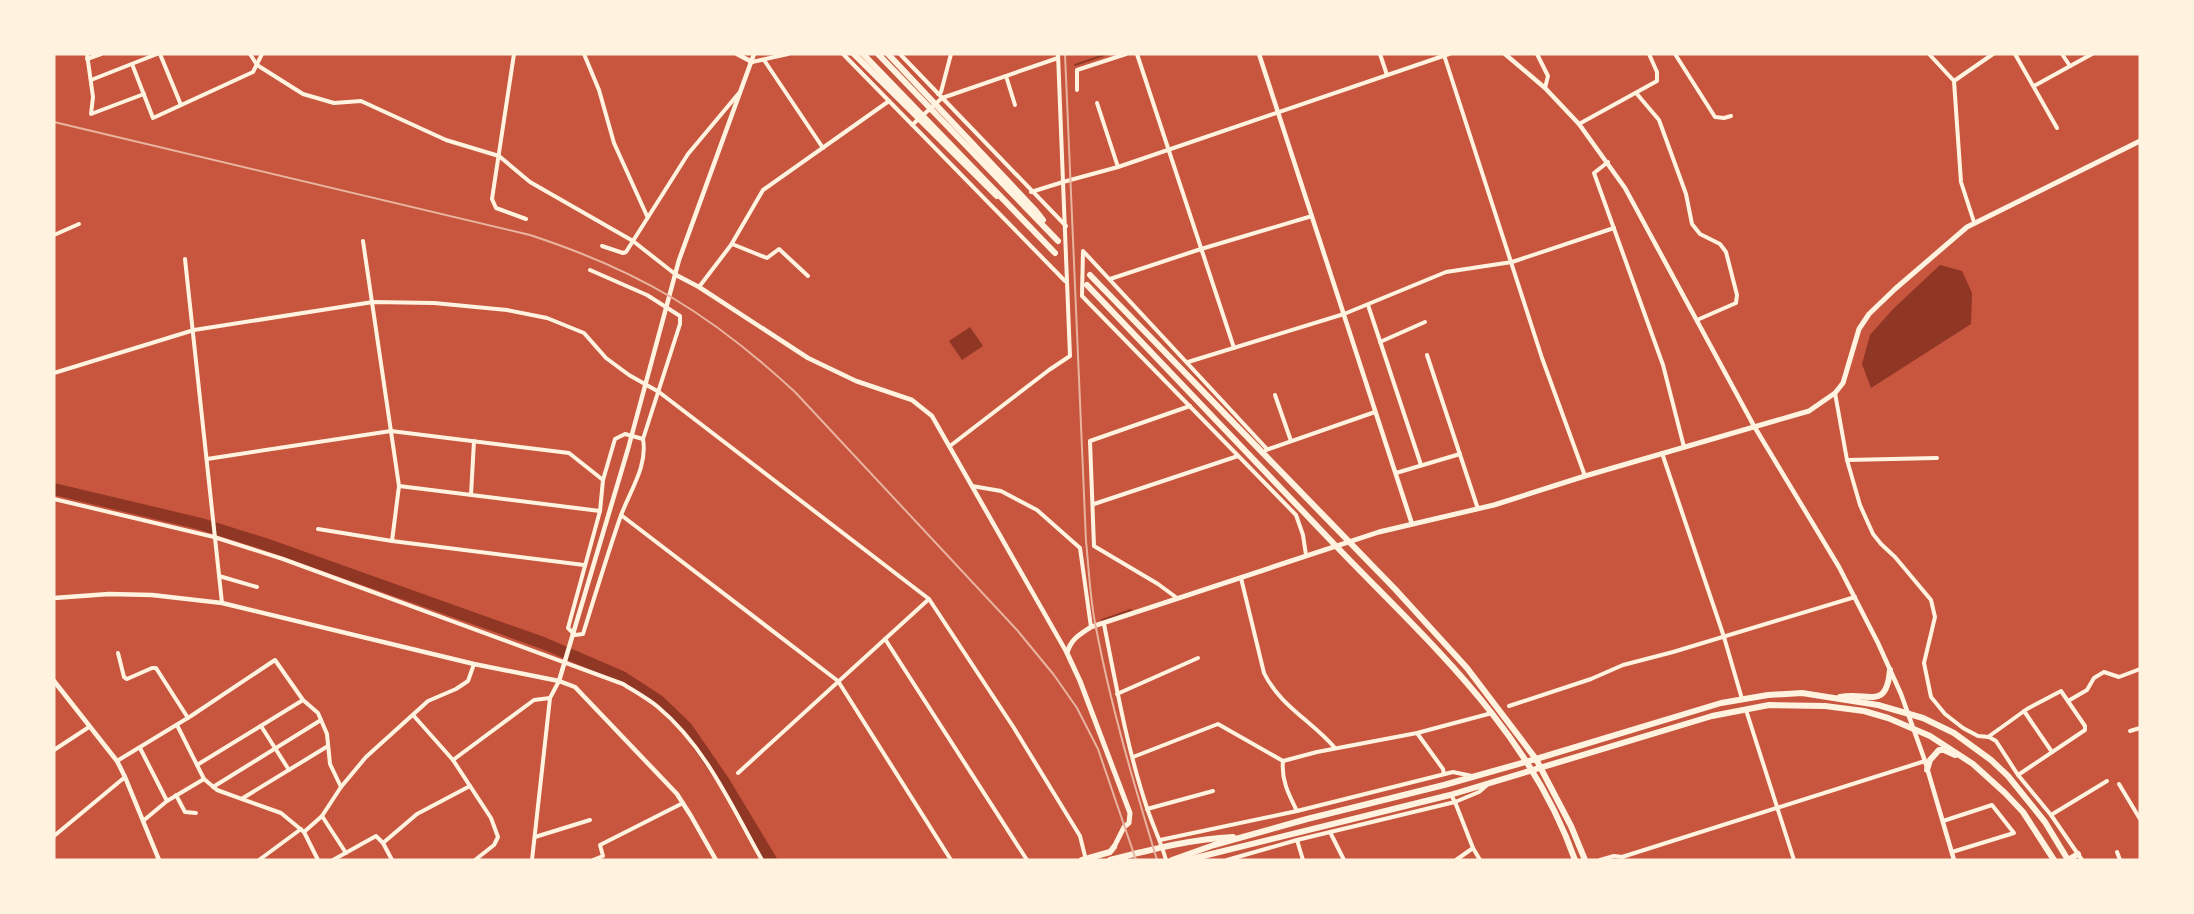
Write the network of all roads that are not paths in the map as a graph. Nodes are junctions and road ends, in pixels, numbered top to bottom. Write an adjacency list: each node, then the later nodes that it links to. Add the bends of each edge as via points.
1 (100, 54): 32 (street)
2 (158, 54): 35 (street); 51 (street)
3 (250, 54): 36 (street)
4 (262, 54): 36 (street)
5 (513, 54): 61 (street)
6 (584, 54): 67 (street, via 614,143)
7 (737, 54): 34 (street)
8 (754, 54): 34 (street)
9 (788, 54): 33 (street)
10 (843, 54): 49 (street)
11 (854, 54): 73 (highway, via 973,175)
12 (863, 54): 73 (highway)
13 (878, 54): 14 (highway, via 1056,238 1036,211)
14 (888, 54)
15 (900, 54): 48 (street)
16 (951, 54): 48 (street)
17 (1126, 54): 45 (street, via 1077,70)
18 (1137, 54): 60 (street)
19 (1259, 54): 53 (street)
20 (1380, 54): 38 (street)
21 (1446, 54): 38 (street); 82 (street)
22 (1505, 54): 44 (street)
23 (1537, 54): 44 (street, via 1548,76)
24 (1649, 54): 47 (street, via 1658,81)
25 (1675, 54): 54 (street, via 1715,117)
26 (1929, 54): 41 (street)
27 (1993, 54): 41 (street)
28 (2015, 54): 43 (street)
29 (2062, 54): 37 (street)
30 (2092, 54): 37 (street)
31 (1058, 56): 39 (street); 64 (street)
32 (87, 57): 40 (street)
33 (764, 60): 34 (street); 59 (street)
34 (752, 62): 42 (street)
35 (132, 64): 40 (street); 46 (street)
36 (257, 65): 51 (street, via 253,72); 61 (street, via 303,94 334,103 361,101 446,140)
37 (2070, 66): 43 (street)
38 (1387, 75): 53 (street)
39 (1006, 76): 48 (street); 52 (street)
40 (91, 80): 46 (street, via 91,114)
41 (1954, 81): 69 (street, via 1961,182)
42 (743, 87): 67 (street, via 688,154); 84 (street)
43 (2034, 87): 57 (street)
44 (1545, 88): 55 (street)
45 (1077, 90)
46 (144, 94): 51 (street, via 153,118)
47 (1637, 94): 55 (street); 94 (street, via 1659,120 1686,194 1692,224 1726,252 1736,303)
48 (939, 98): 56 (street); 65 (street)
49 (889, 101): 56 (street); 59 (street)
50 (1097, 103): 63 (street)
51 (181, 105)
52 (1015, 105)
53 (1279, 112): 60 (street); 66 (street)
54 (1731, 116)
55 (1579, 124): 62 (street)
56 (912, 125): 88 (street)
57 (2056, 128)
58 (2140, 141): 69 (main road)
59 (823, 148): 77 (street, via 763,190)
60 (1169, 149): 63 (street); 79 (street)
61 (499, 156): 68 (street, via 492,199 496,208); 76 (street, via 530,182)
62 (1608, 162): 72 (street, via 1594,173); 94 (street)
63 (1118, 166): 64 (street)
64 (1063, 182): 65 (street); 71 (street)
65 (1031, 192): 71 (street)
66 (1312, 216): 79 (street); 93 (street)
67 (647, 217): 76 (street)
68 (526, 219)
69 (1974, 222): 103 (main road, via 1869,314 1859,329 1843,383)
70 (78, 224): 74 (street)
71 (1066, 227): 88 (street)
72 (1614, 228): 82 (street); 113 (street, via 1663,365)
73 (1035, 231): 80 (highway)
74 (54, 235)
75 (363, 241): 91 (street)
76 (633, 241): 78 (street, via 623,253); 84 (street)
77 (732, 243): 86 (street, via 767,258 779,249); 90 (street)
78 (602, 246)
79 (1201, 249): 87 (street); 98 (street)
80 (1055, 253)
81 (185, 259): 96 (street)
82 (1512, 262): 92 (street, via 1446,272); 123 (street)
83 (590, 270): 102 (street, via 647,295 680,316)
84 (676, 275): 90 (street); 151 (street)
85 (1090, 275): 114 (highway)
86 (808, 276)
87 (1110, 279): 100 (street); 105 (street, via 1083,251 1082,296)
88 (1066, 282): 112 (street, via 1070,356)
89 (1087, 285): 138 (highway)
90 (699, 286): 112 (street, via 808,358 856,381 912,400 932,416)
91 (373, 302): 96 (street); 102 (street, via 434,303 547,318 584,333 606,358); 108 (street)
92 (1368, 305): 93 (street); 97 (street)
93 (1344, 314): 98 (street); 106 (street)
94 (1697, 320): 107 (street)
95 (1425, 322): 97 (street)
96 (194, 330): 101 (street); 119 (street)
97 (1380, 342): 121 (street)
98 (1234, 348): 100 (street)
99 (1427, 355): 116 (street)
100 (1188, 362): 114 (street)
101 (54, 374)
102 (659, 392): 109 (street); 146 (street)
103 (1835, 393): 107 (main road, via 1809,411); 120 (street)
104 (1275, 395): 111 (street)
105 (1190, 406): 117 (street); 129 (street, via 1090,440)
106 (1375, 412): 111 (street); 122 (street)
107 (1754, 426): 113 (main road); 144 (street)
108 (392, 431): 110 (street); 119 (street); 125 (street)
109 (643, 439): 124 (street, via 625,434 615,439); 132 (street, via 643,462)
110 (474, 441): 124 (street, via 569,453); 127 (street)
111 (1291, 441): 114 (street)
112 (950, 446): 126 (street)
113 (1684, 447): 115 (main road)
114 (1265, 451): 137 (highway)
115 (1662, 453): 123 (main road); 152 (street)
116 (1460, 454): 121 (street); 130 (street)
117 (1238, 456): 129 (street); 139 (street, via 1296,516)
118 (1937, 458): 120 (street)
119 (207, 459): 135 (street)
120 (1847, 460): 185 (street, via 1873,534 1931,600 1935,617 1924,663 1931,697 1963,728)
121 (1421, 465): 122 (street)
122 (1396, 473): 133 (street)
123 (1585, 476): 130 (main road)
124 (603, 480): 131 (street)
125 (399, 486): 127 (street); 136 (street)
126 (972, 486): 150 (street, via 1002,491 1037,510 1080,548); 155 (street)
127 (471, 495): 131 (street)
128 (54, 499): 135 (street)
129 (1094, 504): 147 (street, via 1094,546)
130 (1478, 509): 133 (main road)
131 (600, 512): 140 (street)
132 (621, 515): 151 (street, via 583,634); 163 (street)
133 (1412, 525): 137 (main road)
134 (318, 529): 136 (street)
135 (214, 535): 141 (street); 157 (street)
136 (392, 541): 140 (street)
137 (1347, 542): 138 (main road); 193 (highway, via 1467,668)
138 (1335, 546): 139 (main road); 173 (highway, via 1415,626)
139 (1306, 555): 142 (main road)
140 (584, 565): 151 (street, via 568,628)
141 (219, 576): 143 (street); 148 (street)
142 (1240, 578): 147 (main road); 189 (street, via 1264,673 1271,686)
143 (257, 587)
144 (1855, 597): 152 (street); 160 (street)
145 (54, 598): 148 (street, via 152,594)
146 (929, 599): 153 (street); 263 (street, via 1080,836)
147 (1178, 599): 149 (main road)
148 (222, 603): 158 (street)
149 (1104, 624): 150 (main road); 164 (street)
150 (1091, 627): 155 (main road, via 1070,642)
151 (575, 635): 157 (street)
152 (1724, 637): 167 (street); 170 (street, via 1623,665)
153 (885, 639): 163 (street); 262 (street)
154 (118, 653): 176 (street, via 127,679 156,668)
155 (1067, 653): 242 (main road, via 1130,813 1129,823)
156 (1198, 658): 164 (street)
157 (566, 660): 162 (street); 260 (street, via 623,684 657,705 677,724 728,796)
158 (474, 664): 162 (street); 175 (street, via 468,681 428,701)
159 (2140, 669): 169 (street, via 2120,677 2103,672 2087,690)
160 (1890, 670): 165 (highway, via 1889,686 1883,694 1873,698); 174 (street)
161 (54, 681): 180 (street)
162 (559, 681): 166 (street); 223 (street, via 575,687)
163 (838, 681): 205 (street); 261 (street)
164 (1117, 694): 192 (street)
165 (1837, 697): 167 (highway, via 1802,693); 174 (highway)
166 (550, 698): 194 (street, via 534,700); 237 (street)
167 (1742, 699): 193 (highway)
168 (303, 700): 176 (street, via 275,660); 177 (street); 179 (street)
169 (2068, 701): 172 (street, via 2061,691); 191 (street, via 2085,730)
170 (1509, 706)
171 (1746, 709): 182 (highway, via 1768,705 1840,707 1888,718); 200 (highway); 224 (street)
172 (2024, 711): 185 (street); 191 (street)
173 (1493, 713): 184 (street); 198 (highway)
174 (1908, 714): 182 (street); 280 (highway, via 1954,733 1990,760 2029,800)
175 (413, 715): 194 (street); 216 (street, via 366,757)
176 (188, 718): 178 (street)
177 (321, 720): 186 (street); 188 (street)
178 (177, 725): 187 (street); 199 (street)
179 (261, 726): 188 (street); 199 (street)
180 (89, 727): 190 (street); 195 (street)
181 (2140, 728): 183 (street)
182 (1913, 729): 197 (street); 201 (highway, via 1955,750)
183 (2130, 731)
184 (1417, 733): 189 (street); 206 (street)
185 (1988, 737): 207 (street, via 1996,741)
186 (328, 746): 202 (street); 216 (street, via 330,764)
187 (140, 748): 195 (street); 221 (street)
188 (276, 748): 202 (street); 215 (street)
189 (1336, 748): 196 (street)
190 (54, 750)
191 (2052, 752): 207 (street)
192 (1133, 757): 196 (street, via 1218,724); 225 (street)
193 (1536, 759): 198 (highway); 200 (highway)
194 (453, 760): 214 (street)
195 (117, 761): 208 (street)
196 (1282, 761): 226 (street, via 1287,790)
197 (1925, 761): 203 (street); 224 (street)
198 (1526, 762): 204 (highway); 209 (highway)
199 (196, 765): 210 (street)
200 (1542, 768): 204 (highway); 276 (highway)
201 (1978, 769): 203 (highway, via 1939,750); 279 (highway, via 2023,812)
202 (290, 770): 220 (street)
203 (1928, 770): 233 (street)
204 (1532, 771): 212 (highway); 275 (highway)
205 (738, 773)
206 (1444, 774): 209 (street, via 1457,772); 226 (street)
207 (2018, 775): 228 (street)
208 (125, 777): 232 (street); 236 (street)
209 (1472, 777): 238 (highway)
210 (204, 779): 215 (street); 218 (street)
211 (2107, 781): 228 (street)
212 (1489, 784): 219 (highway); 222 (street)
213 (2119, 784): 230 (street)
214 (470, 786): 241 (street, via 417,814); 256 (street, via 491,818 498,837)
215 (213, 787): 220 (street)
216 (341, 787): 229 (street)
217 (1214, 791): 225 (street)
218 (176, 795): 221 (street); 227 (street, via 185,812)
219 (1450, 795): 222 (street); 244 (highway)
220 (243, 798): 234 (street, via 281,813)
221 (167, 801): 232 (street)
222 (1455, 802): 235 (street); 243 (street)
223 (683, 803): 258 (street, via 600,845 603,855); 259 (street)
224 (1777, 807): 277 (street, via 1622,857); 278 (street)
225 (1147, 809): 239 (street)
226 (1297, 811): 239 (street)
227 (196, 813)
228 (2051, 815): 248 (street)
229 (322, 816): 234 (street); 247 (street)
230 (2140, 819)
231 (590, 820): 237 (street)
232 (142, 821): 251 (street)
233 (1943, 821): 245 (street); 245 (street, via 1992,805 2014,833)
234 (302, 830): 252 (street); 253 (street)
235 (1330, 832): 240 (street); 272 (street)
236 (54, 836)
237 (535, 837): 257 (street)
238 (1243, 837): 264 (highway, via 1157,848); 267 (highway)
239 (1160, 840): 266 (street)
240 (1297, 840): 249 (street); 271 (street)
241 (383, 843): 247 (street, via 376,836); 255 (street)
242 (1114, 847): 263 (highway); 265 (highway)
243 (1473, 848): 273 (street); 274 (street)
244 (1228, 849): 268 (highway); 269 (highway)
245 (1952, 852): 250 (street)
246 (2117, 852): 281 (street)
247 (346, 853): 254 (street)
248 (2080, 857): 280 (highway)
249 (1233, 859): 270 (street)
250 (1952, 859)
251 (159, 860)
252 (259, 860)
253 (318, 860)
254 (333, 860)
255 (392, 860)
256 (475, 860)
257 (532, 860)
258 (593, 860)
259 (716, 860)
260 (762, 860)
261 (951, 860)
262 (1027, 860)
263 (1085, 860)
264 (1110, 860)
265 (1116, 860)
266 (1166, 860)
267 (1172, 860)
268 (1187, 860)
269 (1203, 860)
270 (1227, 860)
271 (1303, 860)
272 (1344, 860)
273 (1456, 860)
274 (1480, 860)
275 (1575, 860)
276 (1586, 860)
277 (1600, 860)
278 (1794, 860)
279 (2054, 860)
280 (2068, 860)
281 (2120, 860)

